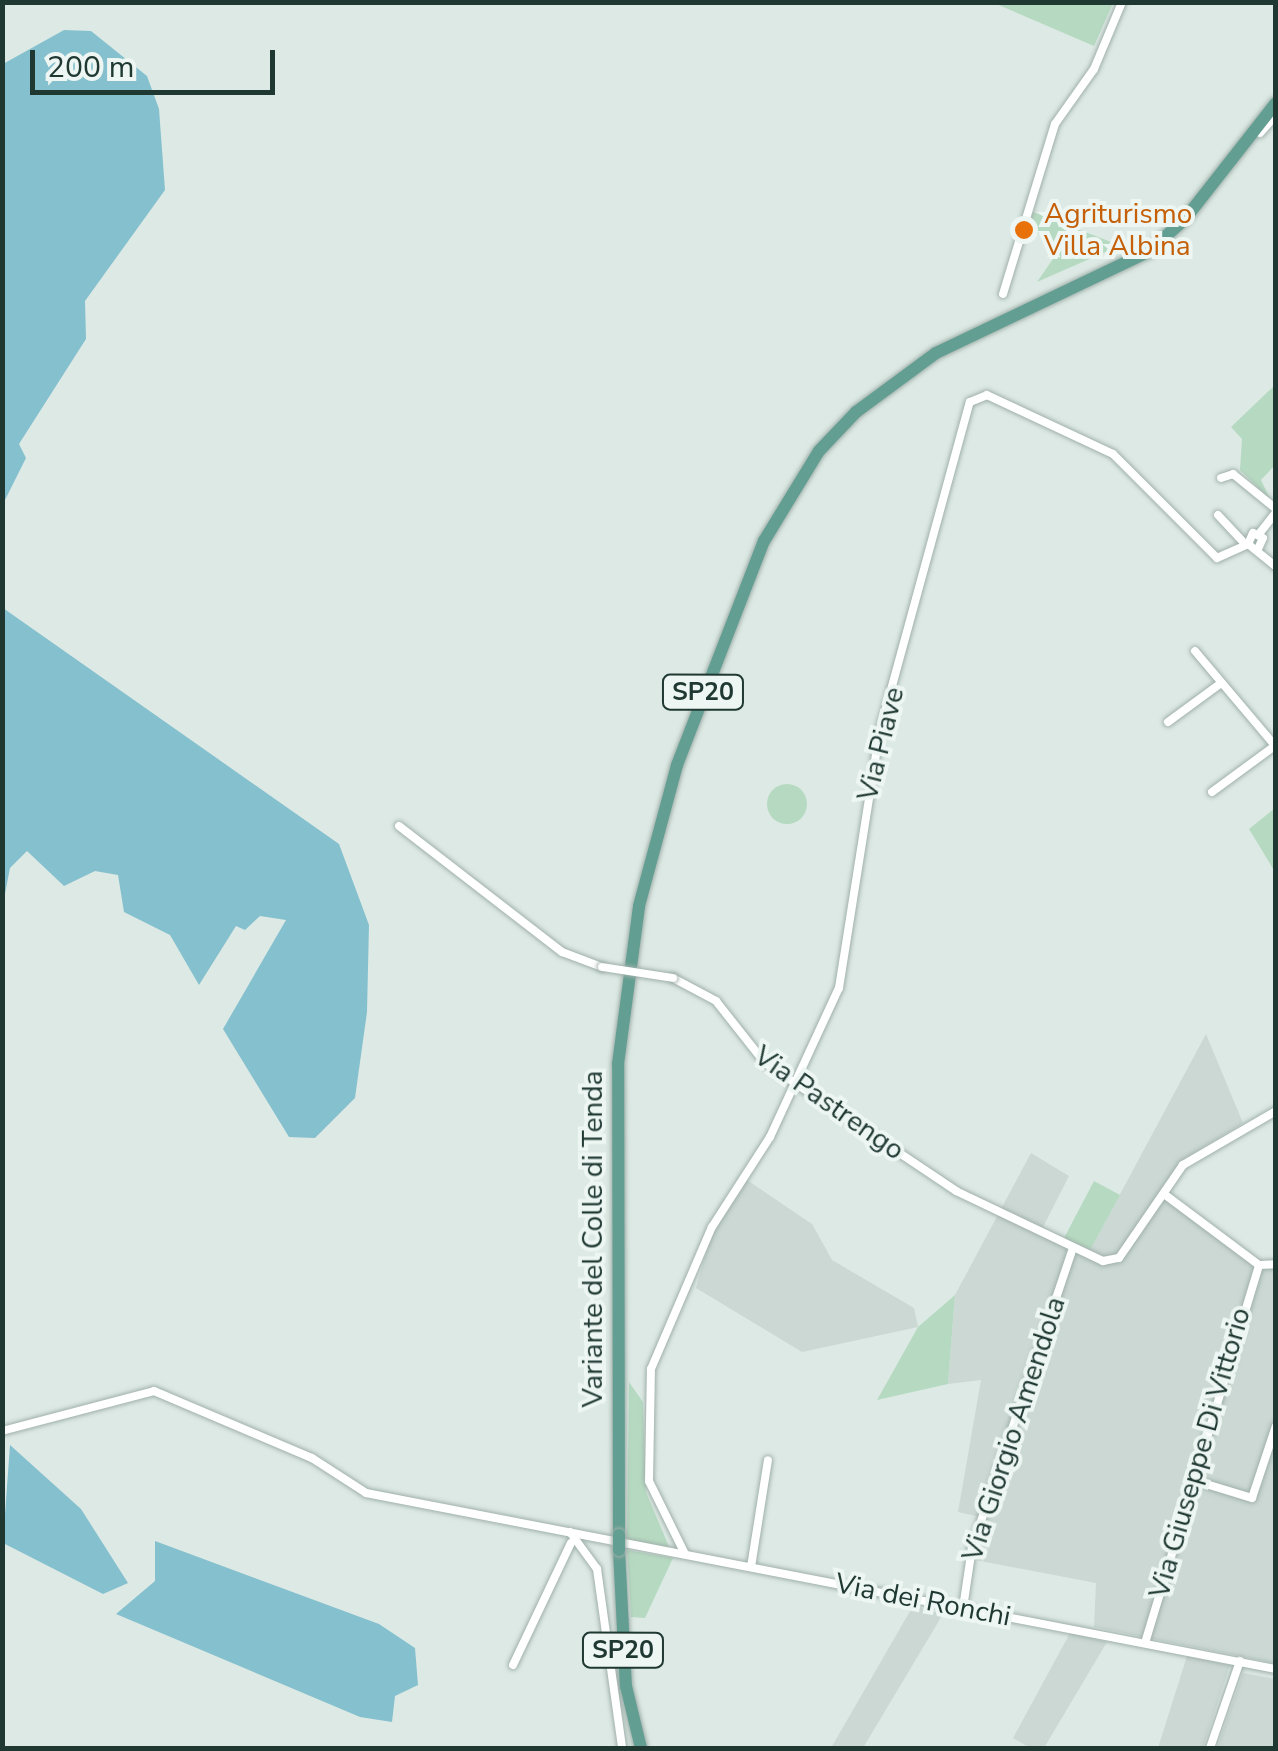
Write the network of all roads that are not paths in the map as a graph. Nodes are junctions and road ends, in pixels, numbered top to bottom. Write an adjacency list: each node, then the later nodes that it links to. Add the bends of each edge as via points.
1 (1122, 2): 5 (street, via 1094,69 1055,124)
2 (1276, 103): 4 (main road, Variante del Colle di Tenda / SP20)
3 (1276, 115): 4 (street)
4 (1242, 150): 39 (main road, Variante del Colle di Tenda / SP20, bridge, via 1185,219 1109,278 936,353 886,386 819,451 764,540 677,765 639,906 618,1064 619,1550 626,1686)
5 (1003, 294)
6 (1221, 478): 7 (street, via 1233,474)
7 (1276, 510): 9 (street)
8 (1218, 515): 10 (street)
9 (1259, 534): 10 (street); 11 (street)
10 (1245, 542): 11 (street); 19 (street, Via Piave, via 1217,558 1113,454 988,394 970,402 880,730 839,988)
11 (1258, 548): 12 (street)
12 (1276, 567)
13 (1195, 651): 14 (street)
14 (1222, 683): 15 (street); 16 (street)
15 (1168, 722)
16 (1275, 746): 17 (street)
17 (1212, 792)
18 (400, 826): 19 (street, Via Pastrengo, bridge, via 562,952 673,978 716,1002 753,1052)
19 (794, 1084): 22 (street, Via Pastrengo, via 956,1191); 31 (street, Via Piave, via 712,1227 651,1369 649,1481)
20 (1276, 1111): 21 (street, via 1183,1165)
21 (1164, 1194): 22 (street, Via Pastrengo, via 1116,1261); 24 (street)
22 (1072, 1250): 33 (street, Via Giorgio Amendola, via 972,1548)
23 (1276, 1264): 24 (street)
24 (1259, 1265): 28 (street, Via Giuseppe Di Vittorio)
25 (1276, 1426): 28 (street, via 1252,1498)
26 (2, 1432): 29 (street, Via dei Ronchi, via 154,1391 312,1458 366,1494)
27 (768, 1460): 32 (street)
28 (1193, 1480): 34 (street, Via Giuseppe Di Vittorio)
29 (570, 1532): 30 (street); 31 (street, Via dei Ronchi)
30 (570, 1543): 36 (street); 38 (street, via 598,1569)
31 (686, 1554): 32 (street, Via dei Ronchi)
32 (751, 1566): 33 (street, Via dei Ronchi)
33 (964, 1608): 34 (street, Via dei Ronchi)
34 (1144, 1643): 35 (street, Via dei Ronchi)
35 (1240, 1661): 37 (street, Via dei Ronchi); 40 (street)
36 (513, 1665)
37 (1276, 1669)
38 (622, 1748)
39 (641, 1748)
40 (1210, 1748)

